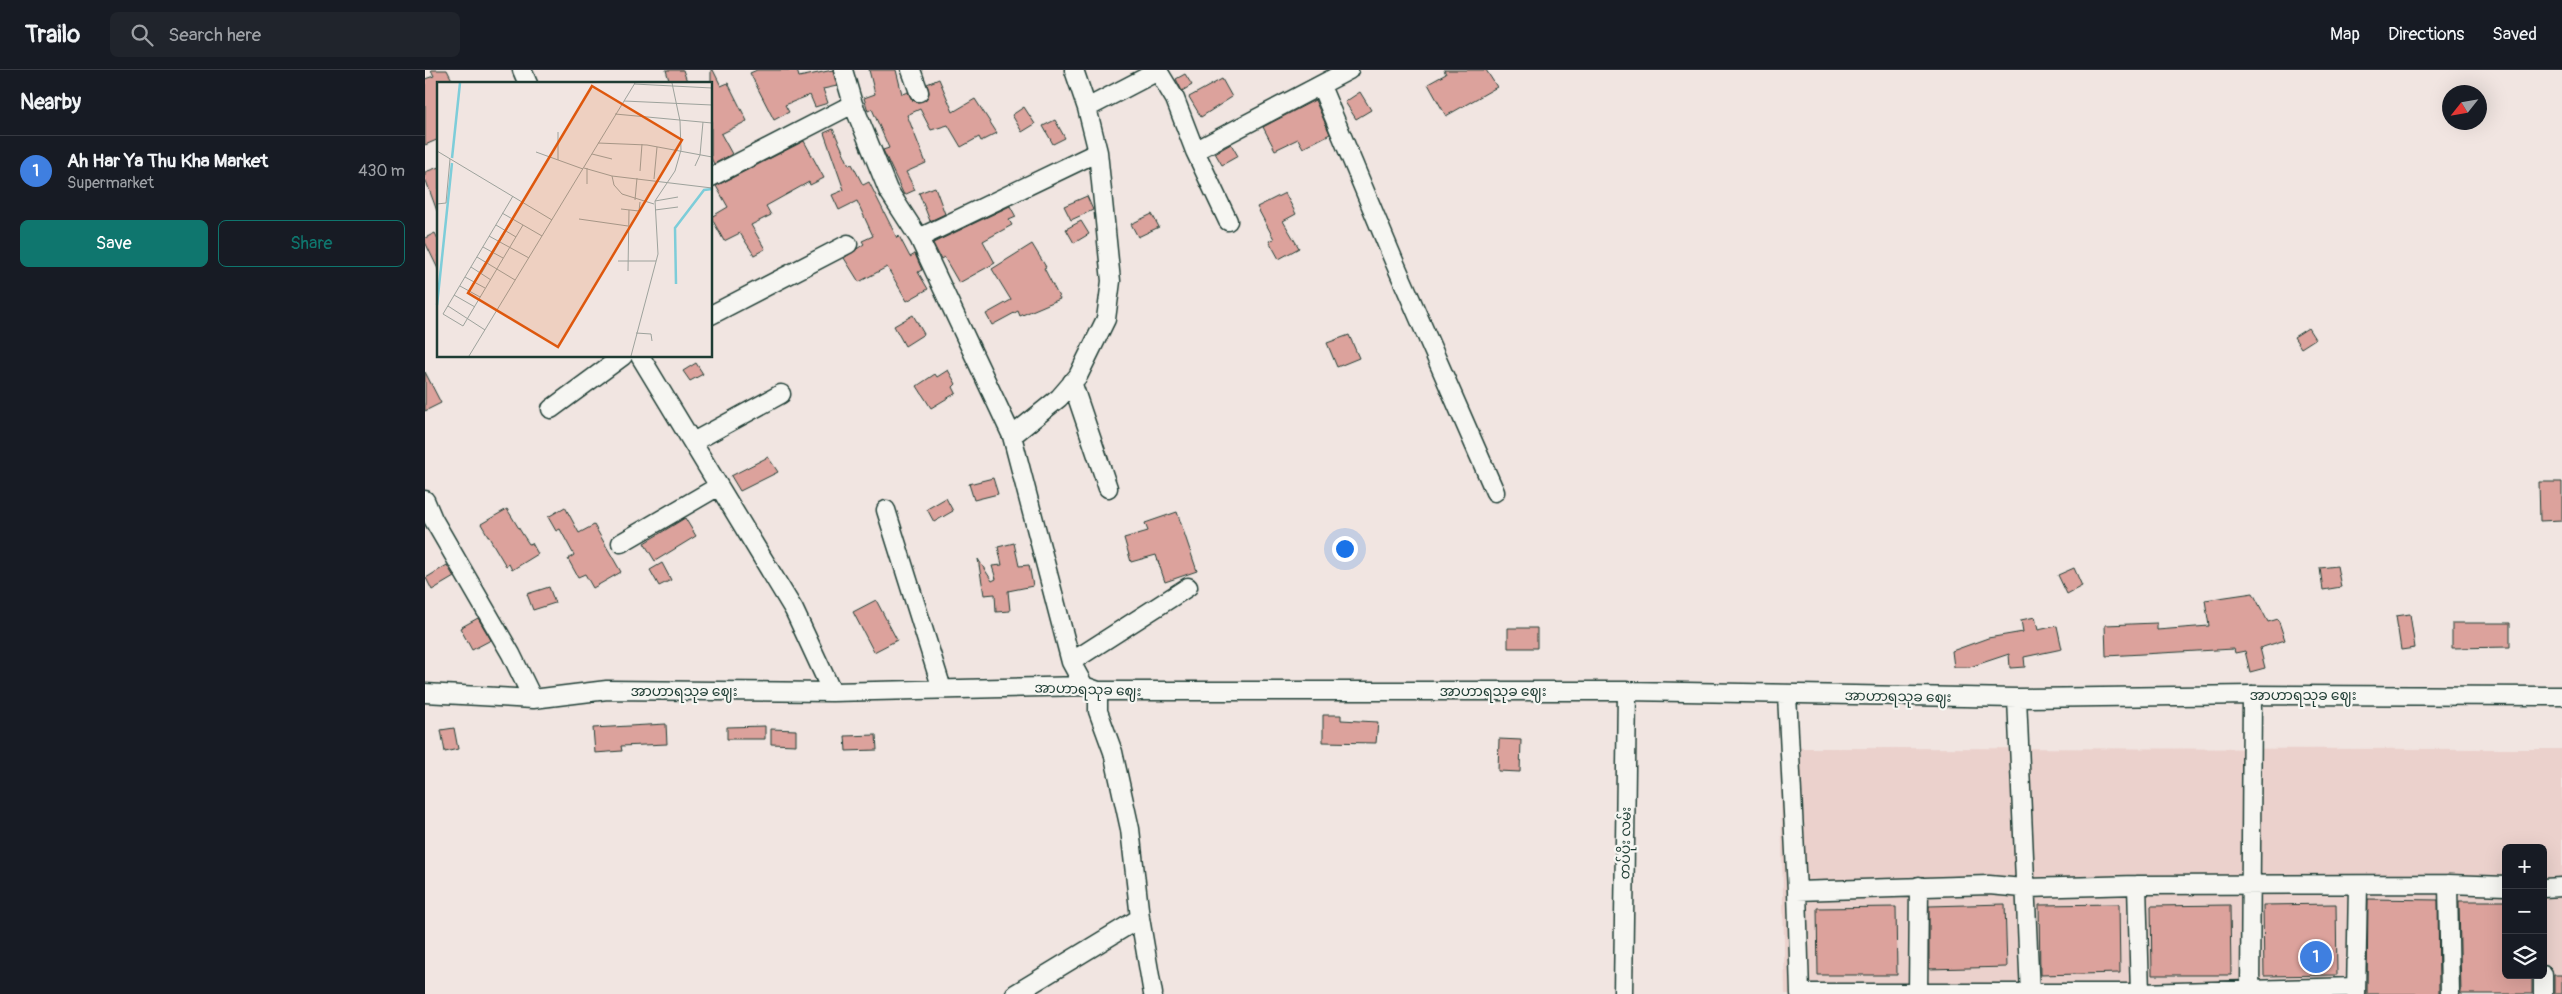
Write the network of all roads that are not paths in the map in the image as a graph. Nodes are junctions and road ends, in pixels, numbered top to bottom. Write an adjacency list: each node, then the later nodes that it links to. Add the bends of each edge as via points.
1 (522, 70): 6 (street)
2 (843, 70): 9 (street)
3 (911, 70): 8 (street)
4 (1074, 70): 10 (street)
5 (1349, 70): 7 (street)
6 (527, 82)
7 (1321, 86): 11 (street); 27 (street)
8 (919, 92)
9 (853, 104): 13 (street); 15 (street, via 887,190)
10 (1087, 108): 11 (street, via 1158,71 1175,99); 12 (street)
11 (1195, 151): 14 (street)
12 (1099, 152): 15 (street); 20 (street, via 1111,281 1107,319)
13 (713, 176)
14 (1227, 221)
15 (919, 238): 23 (street)
16 (848, 244): 17 (street)
17 (713, 315)
18 (620, 358): 22 (street)
19 (641, 358): 24 (street)
20 (1072, 382): 23 (street, via 1059,398); 26 (street)
21 (781, 394): 24 (street)
22 (551, 409)
23 (1012, 436): 32 (street)
24 (693, 442): 25 (street)
25 (719, 486): 30 (street); 36 (street, via 794,610)
26 (1107, 488)
27 (1495, 492)
28 (425, 500): 42 (street)
29 (885, 510): 34 (street)
30 (621, 543)
31 (1188, 587): 32 (street)
32 (1071, 662): 33 (street)
33 (1091, 688): 34 (street, အာဟာရသုခ ဈေး); 35 (street, အာဟာရသုခ ဈေး); 53 (street, via 1113,752 1130,829)
34 (942, 689): 36 (street, အာဟာရသုခ ဈေး)
35 (1627, 691): 38 (street, အာဟာရသုခ ဈေး); 63 (street, တပ်ပိုး လမ်း)
36 (833, 692): 42 (street, အာဟာရသုခ ဈေး, via 607,690)
37 (425, 693): 42 (street, အာဟာရသုခ ဈေး)
38 (1787, 695): 41 (street, အာဟာရသုခ ဈေး); 52 (street)
39 (2252, 695): 40 (street, အာဟာရသုခ ဈေး); 41 (street, အာဟာရသုခ ဈေး); 45 (street)
40 (2562, 696)
41 (2017, 698): 50 (street)
42 (533, 699)
43 (2448, 884): 46 (street); 48 (street); 64 (street)
44 (2137, 885): 45 (street); 50 (street); 60 (street)
45 (2251, 885): 46 (street); 55 (street)
46 (2358, 885): 56 (street)
47 (1919, 886): 50 (street); 52 (street); 58 (street)
48 (2502, 886)
49 (2562, 887): 51 (street)
50 (2023, 888): 59 (street)
51 (2547, 888)
52 (1797, 891): 57 (street)
53 (1140, 918): 61 (street); 62 (street)
54 (2543, 979): 65 (street)
55 (2250, 991): 56 (street); 60 (street)
56 (2356, 991)
57 (1800, 993): 58 (street)
58 (1918, 993): 59 (street)
59 (2030, 993): 60 (street)
60 (2140, 993)
61 (1015, 994)
62 (1153, 994)
63 (1623, 994)
64 (2450, 994)
65 (2543, 994)

